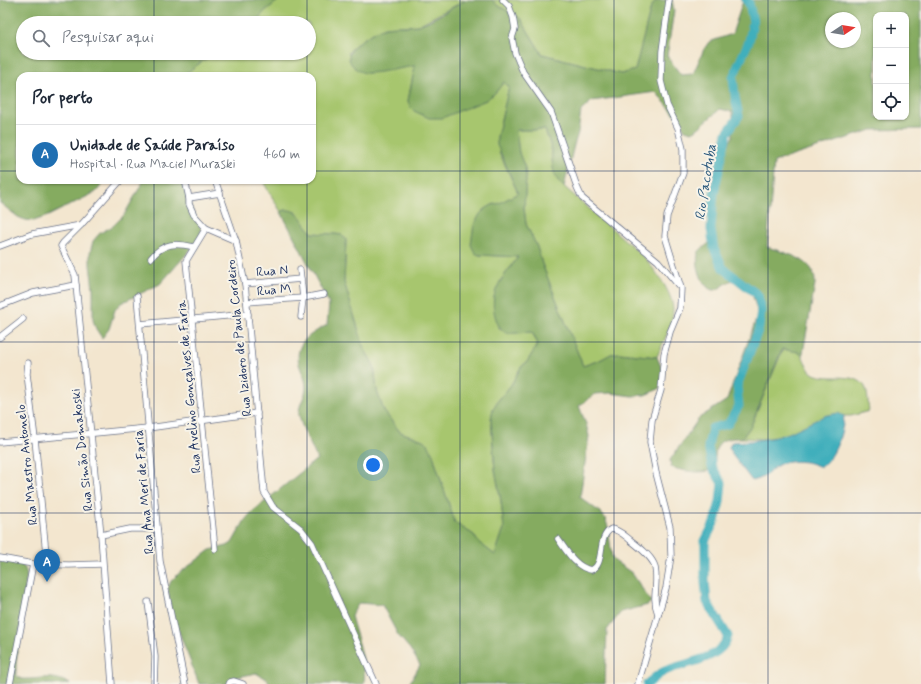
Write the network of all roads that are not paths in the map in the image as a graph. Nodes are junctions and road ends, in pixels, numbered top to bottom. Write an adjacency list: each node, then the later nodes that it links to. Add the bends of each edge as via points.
1 (503, 0): 18 (street, via 509,6 513,17 515,29 512,38 522,72 551,112 582,198 658,261)
2 (669, 0): 18 (street, via 661,81 667,105 678,128 683,149 683,173 667,216 665,236)
3 (117, 184): 8 (street)
4 (186, 184): 7 (street)
5 (217, 184): 6 (street, Rua Izidoro de Paula Cordeiro)
6 (220, 193): 7 (street); 10 (street, Rua Izidoro de Paula Cordeiro)
7 (189, 198): 9 (street, via 191,210)
8 (81, 225): 11 (street, via 32,234); 17 (street, Rua Simão Domakoski, via 61,246 73,269)
9 (206, 228): 10 (street); 12 (street, Rua Avelino Gonçalves de Faria)
10 (236, 240): 16 (street, Rua Izidoro de Paula Cordeiro)
11 (0, 246)
12 (194, 247): 13 (street, via 171,244 157,250); 25 (street, Rua Avelino Gonçalves de Faria, via 186,261)
13 (151, 258)
14 (300, 270): 15 (street)
15 (301, 279): 16 (street, Rua N); 21 (street)
16 (245, 284): 22 (street, Rua Izidoro de Paula Cordeiro)
17 (76, 285): 23 (street, via 33,293); 34 (street, Rua Simão Domakoski)
18 (681, 288): 46 (street, via 680,308 664,354 661,390 652,420 650,442 670,527 671,556 666,588)
19 (324, 294): 21 (street, Rua M)
20 (137, 296): 28 (street, Rua Ana Meri de Faria)
21 (303, 298): 22 (street, Rua M); 26 (street)
22 (247, 302): 24 (street, Rua Izidoro de Paula Cordeiro)
23 (0, 306)
24 (248, 314): 25 (street); 31 (street, Rua Izidoro de Paula Cordeiro)
25 (193, 318): 28 (street); 32 (street, Rua Avelino Gonçalves de Faria)
26 (301, 318)
27 (23, 319): 29 (street)
28 (140, 324): 33 (street, Rua Ana Meri de Faria)
29 (0, 337)
30 (28, 363): 35 (street, Rua Maestro Antonelo, via 27,374)
31 (257, 413): 32 (street); 53 (street, Rua Izidoro de Paula Cordeiro, via 264,492 273,507 301,529 312,543)
32 (203, 421): 33 (street); 40 (street, Rua Avelino Gonçalves de Faria)
33 (148, 428): 34 (street); 37 (street, Rua Ana Meri de Faria)
34 (91, 433): 35 (street); 38 (street, Rua Simão Domakoski)
35 (35, 439): 36 (street); 43 (street, Rua Maestro Antonelo)
36 (0, 442)
37 (158, 529): 38 (street, via 130,529); 50 (street, Rua Ana Meri de Faria, via 160,561)
38 (101, 535): 44 (street, Rua Simão Domakoski)
39 (558, 539): 46 (street, via 574,560 591,570 599,563 605,535 611,529 619,531 649,556 654,564 655,606)
40 (215, 549)
41 (0, 558): 42 (street)
42 (33, 564): 43 (street); 47 (street)
43 (47, 564): 44 (street)
44 (102, 564): 48 (street, Rua Simão Domakoski)
45 (148, 602): 49 (street, via 155,657)
46 (658, 615): 54 (street)
47 (10, 684)
48 (112, 684)
49 (154, 684)
50 (185, 684)
51 (228, 684): 52 (street, via 234,681)
52 (243, 684)
53 (376, 684)
54 (638, 684)

